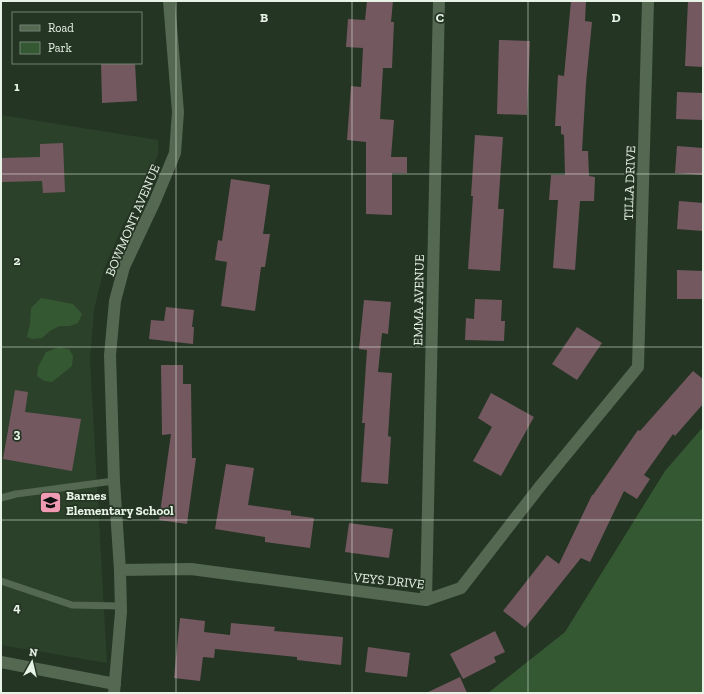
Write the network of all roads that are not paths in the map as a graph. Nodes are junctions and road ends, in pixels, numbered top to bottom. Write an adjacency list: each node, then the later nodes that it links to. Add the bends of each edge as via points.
1 (169, 1): 5 (street, BOWMONT AVENUE, via 178,112 175,153 124,268 115,301 110,355)
2 (439, 1): 9 (street, EMMA AVENUE)
3 (648, 1): 4 (street, TILLA DRIVE)
4 (638, 366): 9 (street, VEYS DRIVE, via 461,588)
5 (114, 482): 6 (lane); 7 (street, BOWMONT AVENUE)
6 (1, 498)
7 (120, 570): 9 (street, VEYS DRIVE, via 190,569); 10 (street)
8 (1, 581): 10 (lane, via 72,605)
9 (426, 600)
10 (121, 609): 12 (street)
11 (1, 662): 12 (street)
12 (115, 688)

